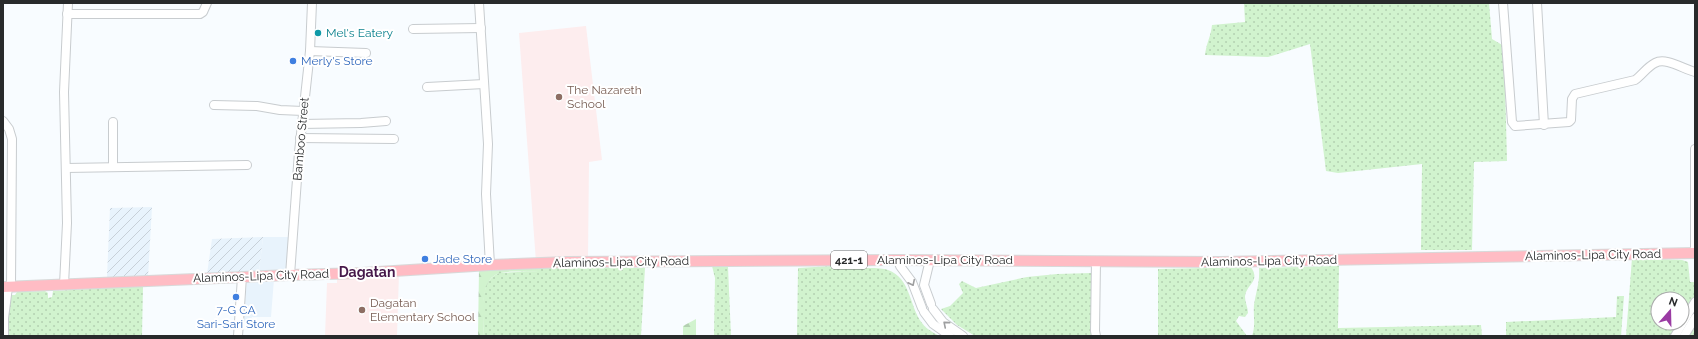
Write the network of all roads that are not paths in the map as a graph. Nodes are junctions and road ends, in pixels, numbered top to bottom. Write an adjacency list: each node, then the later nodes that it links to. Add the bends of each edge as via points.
1 (68, 3): 7 (street)
2 (207, 3): 7 (street, via 200,14)
3 (312, 3): 10 (street, Bamboo Street)
4 (479, 3): 9 (street)
5 (1504, 3): 21 (street, via 1512,122 1515,126 1522,127)
6 (1537, 3): 21 (street)
7 (67, 14): 27 (street, via 64,92)
8 (413, 28): 9 (street)
9 (481, 28): 13 (street)
10 (310, 51): 11 (street); 16 (street, Bamboo Street)
11 (366, 53)
12 (1695, 72): 21 (street, via 1666,62 1654,63 1635,80 1575,94 1572,98 1570,121)
13 (484, 84): 14 (street); 32 (street, via 488,144 486,194)
14 (427, 87)
15 (214, 105): 16 (street)
16 (303, 111): 20 (street, Bamboo Street)
17 (3, 121): 36 (street, via 12,139)
18 (386, 121): 20 (street)
19 (113, 122): 26 (street)
20 (302, 124): 22 (street, Bamboo Street)
21 (1544, 124)
22 (300, 138): 23 (street); 33 (street, Bamboo Street)
23 (394, 139)
24 (1695, 149): 28 (street)
25 (247, 165): 26 (street)
26 (113, 167): 27 (street)
27 (66, 168): 35 (street)
28 (1695, 253): 31 (main road, Alaminos-Lipa City Road / 421-1, via 1228,262)
29 (898, 260): 30 (main road, Alaminos-Lipa City Road / 421-1); 32 (main road, Alaminos-Lipa City Road / 421-1); 39 (street, one-way to 39, via 912,282)
30 (930, 260): 31 (main road, Alaminos-Lipa City Road / 421-1); 38 (street, via 924,285)
31 (1096, 261): 45 (street)
32 (490, 265): 33 (main road, Alaminos-Lipa City Road / 421-1)
33 (290, 275): 34 (main road, Alaminos-Lipa City Road / 421-1)
34 (242, 277): 35 (main road, Alaminos-Lipa City Road / 421-1); 42 (street)
35 (64, 285): 36 (main road, Alaminos-Lipa City Road / 421-1)
36 (7, 287): 41 (street)
37 (1695, 302): 46 (street)
38 (930, 303): 39 (street); 44 (street, one-way to 38, via 943,322)
39 (922, 307): 43 (street, via 933,324)
40 (1695, 318): 47 (street)
41 (4, 335)
42 (238, 336)
43 (950, 336)
44 (963, 336)
45 (1096, 336)
46 (1675, 336)
47 (1684, 336)

